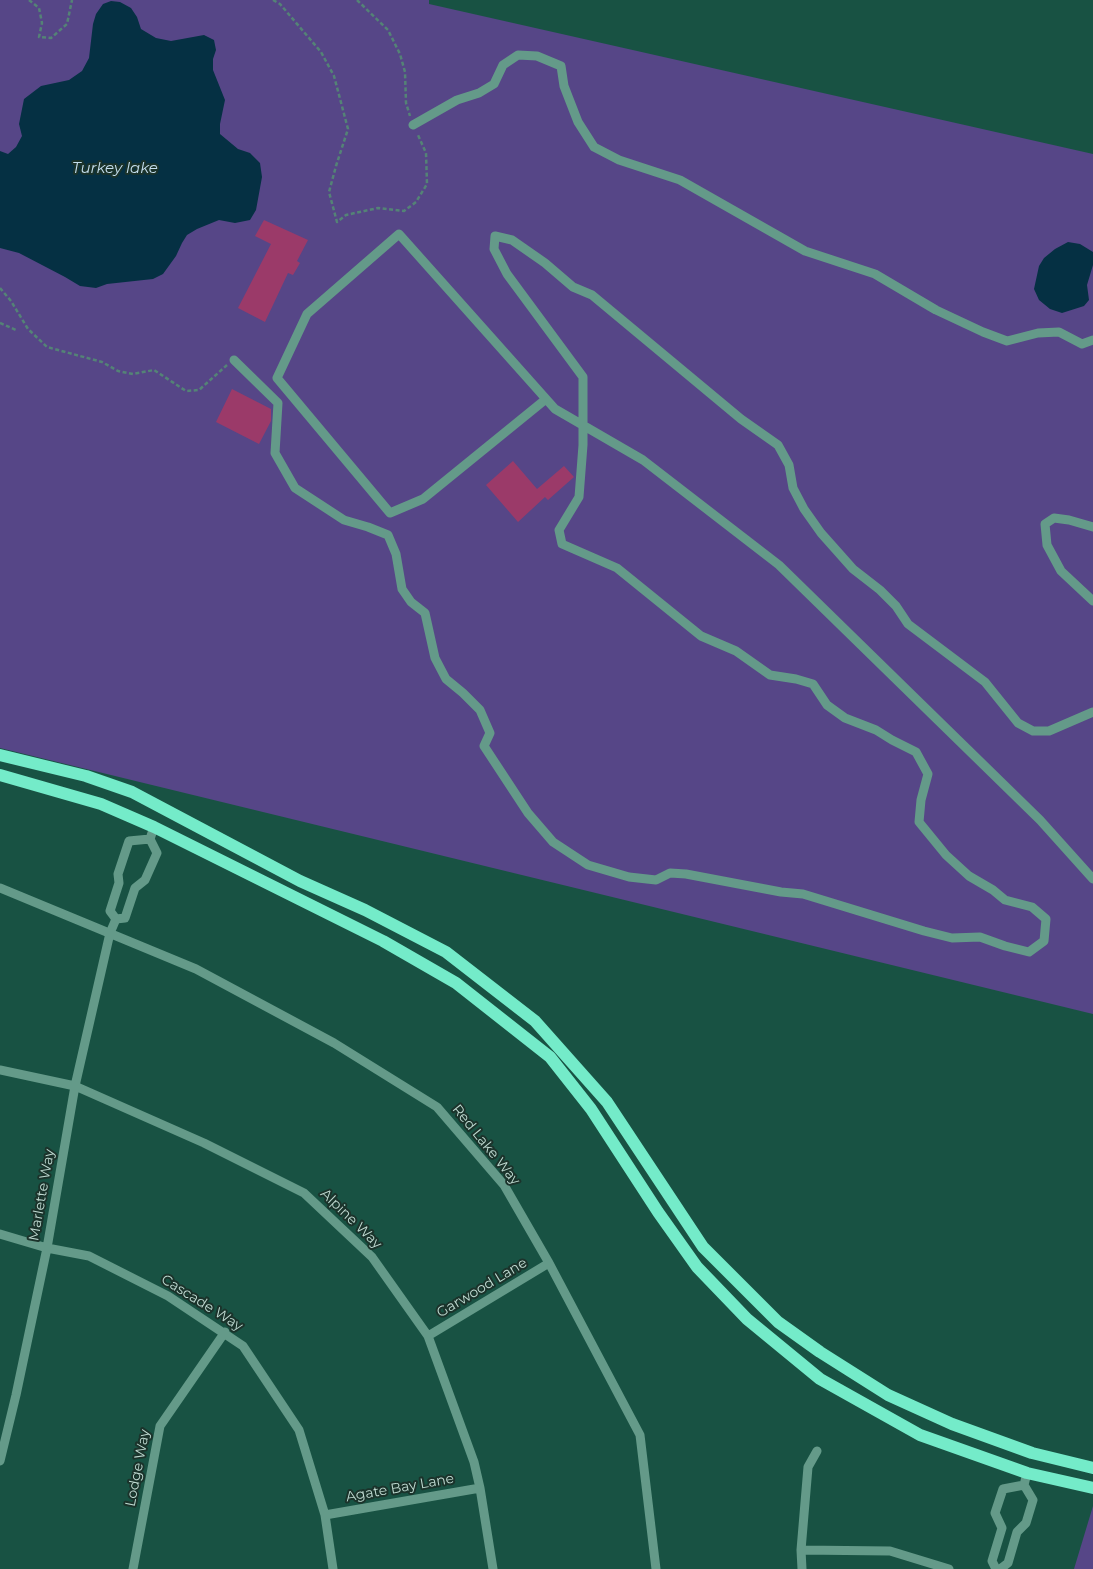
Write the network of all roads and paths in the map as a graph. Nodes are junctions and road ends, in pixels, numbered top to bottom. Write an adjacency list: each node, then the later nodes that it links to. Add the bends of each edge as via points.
1 (29, 0): 2 (path, via 38,8 42,24 39,37 51,38 67,24)
2 (72, 0)
3 (274, 0): 5 (path, via 321,52 334,76 348,129 329,192 337,222 346,215 378,208 404,210 416,202 427,184 426,154)
4 (357, 0): 5 (path, via 388,30 400,54 405,72 406,103)
5 (413, 125): 9 (street, via 494,84 503,65 518,55 537,56 560,66 578,122 594,147 602,152 680,180 806,251 875,274 936,310 991,335 1007,341 1038,332 1059,332 1082,344)
6 (0, 288): 10 (path, via 28,329 47,347 102,362 118,371 132,374 154,370 186,391 199,390)
7 (0, 323): 8 (path)
8 (16, 330)
9 (1093, 340)
10 (234, 360): 12 (street, via 278,403 275,453 295,488 344,520 388,535 396,554 402,589 425,613 438,665 446,679 480,710 490,733 484,746 528,813 553,842 588,865 629,878 656,880 670,873 686,874 803,894 924,931 952,938 980,938 1029,952 1044,941 1046,919 1032,907 1005,900 969,876 946,855 919,822 928,774 916,752 876,730 845,718 827,705 813,684 770,675 736,651 702,636 617,568 562,544 559,530 579,497)
11 (546, 399): 11 (street, via 399,234 307,314 277,378 390,513 423,499); 12 (street, via 555,409)
12 (584, 426): 15 (street, via 583,376 507,274 494,249 495,236 512,240 573,287 592,295 740,419 778,445 789,465 792,488 821,533 853,569 896,606 908,624 985,682 1018,723 1034,731 1049,731); 21 (street, via 643,460 779,565 1040,820)
13 (1093, 527): 14 (street, via 1054,518 1045,524 1047,545 1061,572)
14 (1093, 601)
15 (1093, 712)
16 (0, 755): 18 (main road, via 86,776 132,792)
17 (0, 775): 19 (main road, via 101,804)
18 (163, 808): 19 (main road); 35 (main road, via 300,881 446,952 535,1021 607,1102 702,1247 778,1322 888,1395 952,1424)
19 (154, 826): 20 (street); 38 (main road, via 383,941 456,983 550,1057 591,1109 697,1267 747,1319 820,1379 920,1435)
20 (150, 839): 22 (street, via 129,842 118,874); 24 (street, via 157,853 145,880)
21 (1093, 879)
22 (119, 883): 24 (street); 25 (street, via 110,911)
23 (0, 888): 26 (street, Red Lake Way)
24 (135, 888): 25 (street, via 125,918)
25 (116, 919): 26 (street, Marlette Way)
26 (110, 933): 28 (street, Marlette Way); 31 (street, Red Lake Way, via 196,969 334,1043 437,1107 504,1185)
27 (0, 1070): 28 (street, Alpine Way)
28 (75, 1086): 30 (street, Marlette Way); 33 (street, Alpine Way, via 204,1143 304,1193 372,1257)
29 (0, 1234): 30 (street, Cascade Way)
30 (47, 1248): 32 (street, Cascade Way, via 89,1256 168,1296); 36 (street, Marlette Way)
31 (549, 1263): 33 (street, Garwood Lane); 48 (street, Red Lake Way, via 640,1435)
32 (225, 1332): 41 (street, Cascade Way, via 243,1346 300,1430); 45 (street, Lodge Way, via 160,1426)
33 (428, 1336): 39 (street, Alpine Way, via 474,1462)
34 (817, 1451): 44 (street, via 808,1467)
35 (1032, 1452): 37 (main road); 38 (main road)
36 (0, 1461)
37 (1093, 1468)
38 (1025, 1479): 40 (main road); 42 (street, via 1003,1489 996,1513); 43 (street, via 1034,1500 1026,1523)
39 (480, 1488): 41 (street, Agate Bay Lane); 47 (street, Alpine Way)
40 (1093, 1488)
41 (325, 1515): 46 (street, Cascade Way)
42 (1002, 1528): 43 (street); 51 (street, via 992,1561)
43 (1016, 1532): 51 (street, via 1008,1563)
44 (801, 1550): 49 (street); 50 (street, via 890,1551)
45 (133, 1569)
46 (333, 1569)
47 (493, 1569)
48 (656, 1569)
49 (802, 1569)
50 (950, 1569)
51 (998, 1569)

